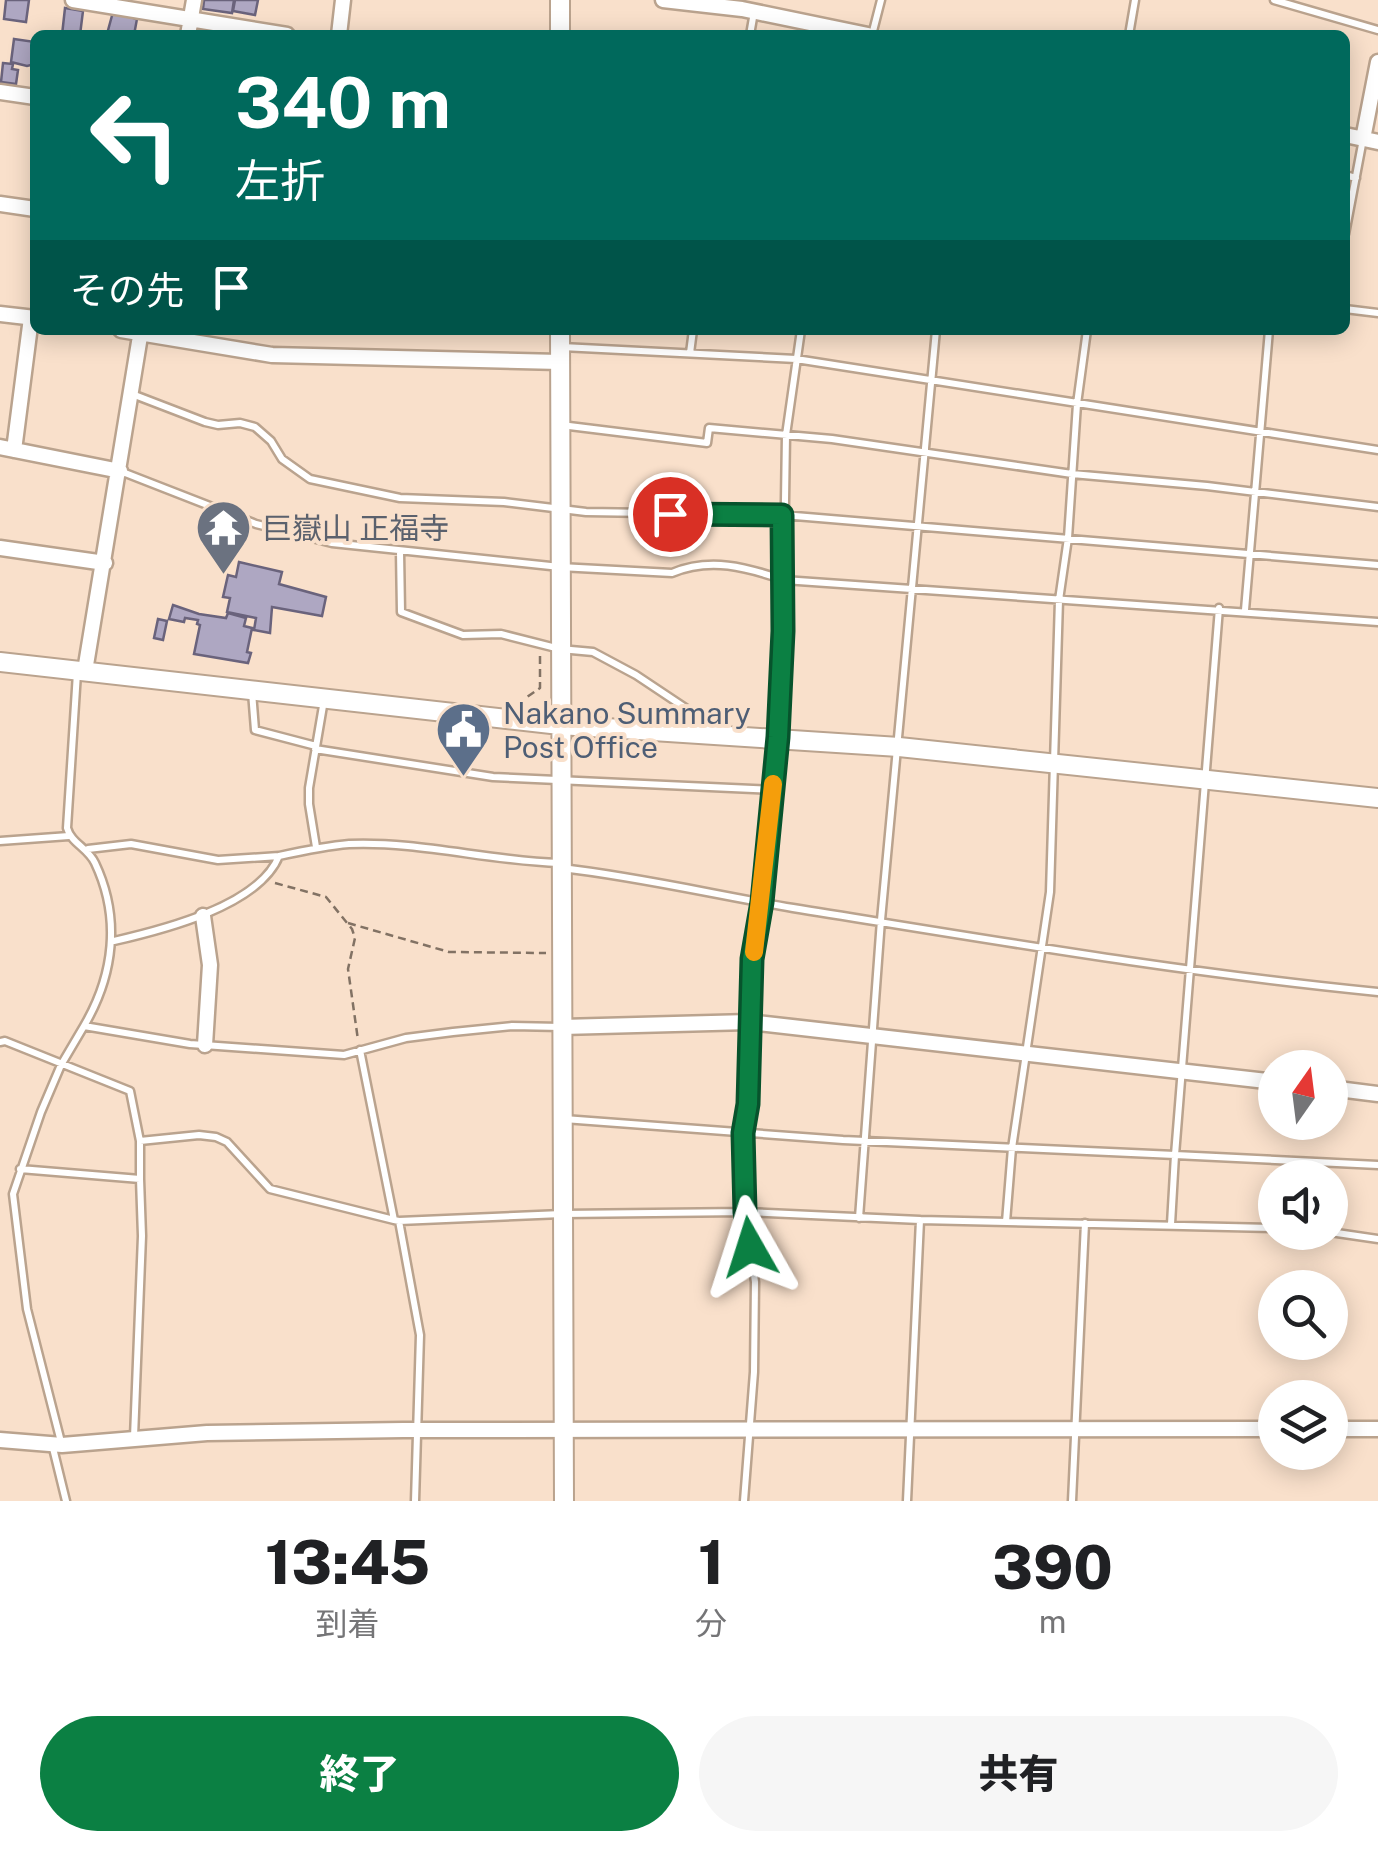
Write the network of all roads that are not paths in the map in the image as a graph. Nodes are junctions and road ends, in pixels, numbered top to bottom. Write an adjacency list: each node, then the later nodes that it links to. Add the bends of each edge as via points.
1 (73, 0): 10 (street)
2 (194, 0): 10 (street)
3 (343, 0): 12 (street)
4 (560, 0): 13 (street)
5 (663, 0): 9 (street)
6 (881, 0): 15 (lane)
7 (1135, 0): 16 (lane)
8 (1274, 0): 17 (lane)
9 (747, 7): 14 (street)
10 (190, 28): 11 (street)
11 (218, 30)
12 (340, 30)
13 (560, 30)
14 (848, 30)
15 (872, 30)
16 (1130, 30)
17 (1378, 30)
18 (1378, 62): 21 (street)
19 (0, 92): 20 (street)
20 (30, 96)
21 (1371, 140): 23 (lane)
22 (1350, 177): 23 (lane)
23 (1356, 178): 26 (lane)
24 (0, 204): 25 (street)
25 (30, 208)
26 (1350, 209)
27 (1350, 310): 28 (lane)
28 (1378, 313)
29 (0, 314): 30 (street)
30 (30, 318)
31 (30, 333): 48 (street)
32 (140, 335): 43 (street)
33 (163, 335): 39 (street, via 272,355)
34 (692, 335): 40 (lane)
35 (800, 335): 41 (lane)
36 (935, 335): 42 (lane)
37 (1085, 335): 44 (lane)
38 (1269, 335): 46 (lane)
39 (560, 346): 40 (lane); 45 (street)
40 (690, 354): 41 (lane)
41 (796, 358): 42 (lane); 47 (lane)
42 (929, 379): 44 (lane); 50 (lane)
43 (130, 394): 51 (street); 55 (lane, via 204,422 255,427 282,460 310,479 400,498)
44 (1077, 404): 46 (lane); 52 (lane)
45 (560, 425): 47 (lane, via 708,444 709,428); 55 (street)
46 (1260, 431): 49 (lane); 53 (lane)
47 (786, 434): 50 (lane); 56 (lane)
48 (7, 448): 51 (street)
49 (1378, 450)
50 (926, 454): 52 (lane); 57 (lane)
51 (120, 471): 60 (lane, via 256,524); 62 (street)
52 (1072, 474): 53 (lane); 58 (lane)
53 (1256, 492): 54 (lane); 61 (lane)
54 (1378, 508)
55 (560, 511): 56 (lane); 63 (street)
56 (782, 515): 57 (lane); 65 (lane)
57 (918, 527): 58 (lane); 66 (lane)
58 (1068, 538): 61 (lane); 67 (lane)
59 (0, 548): 62 (street)
60 (400, 552): 63 (lane); 71 (lane, via 401,612 463,635 518,636)
61 (1250, 556): 64 (lane); 69 (lane)
62 (105, 563): 73 (street)
63 (560, 566): 65 (lane, via 672,573 725,563); 71 (street)
64 (1378, 566)
65 (784, 580): 66 (lane); 78 (lane)
66 (910, 591): 67 (lane); 80 (lane)
67 (1059, 600): 68 (lane); 81 (lane)
68 (1219, 608): 69 (lane); 83 (lane)
69 (1245, 610): 70 (lane)
70 (1378, 622)
71 (560, 649): 76 (street); 77 (lane, via 593,652 636,675 687,709)
72 (0, 662): 73 (street)
73 (81, 671): 74 (street); 86 (lane)
74 (252, 690): 75 (street); 79 (lane, via 254,730)
75 (325, 698): 76 (street); 79 (lane)
76 (560, 725): 77 (street); 82 (street)
77 (685, 732): 78 (street)
78 (778, 737): 80 (street); 84 (lane)
79 (315, 747): 82 (lane, via 493,777); 88 (lane, via 308,804)
80 (899, 747): 81 (street); 94 (lane)
81 (1052, 763): 83 (street); 96 (lane, via 1050,892)
82 (560, 780): 84 (lane); 91 (street)
83 (1206, 780): 85 (street); 97 (lane)
84 (773, 790): 92 (lane)
85 (1378, 798)
86 (69, 836): 87 (lane); 89 (lane)
87 (0, 841)
88 (316, 848): 90 (lane); 91 (lane, via 393,846)
89 (88, 849): 90 (lane, via 131,844 218,860); 95 (lane)
90 (279, 856): 93 (lane, via 264,880)
91 (561, 866): 92 (lane); 101 (street)
92 (762, 902): 94 (lane); 99 (lane)
93 (203, 916): 95 (lane); 104 (street, via 210,965)
94 (881, 920): 96 (lane); 102 (lane)
95 (114, 942): 100 (lane)
96 (1041, 946): 97 (lane); 106 (lane)
97 (1191, 968): 98 (lane); 108 (lane)
98 (1378, 992)
99 (749, 1022): 101 (street); 102 (street); 113 (lane)
100 (84, 1026): 104 (lane); 107 (lane)
101 (562, 1027): 105 (lane, via 453,1032); 112 (street)
102 (871, 1036): 106 (street); 115 (lane)
103 (0, 1042): 107 (lane)
104 (205, 1045): 105 (lane)
105 (360, 1050): 125 (lane)
106 (1026, 1052): 108 (street); 116 (lane)
107 (62, 1065): 114 (lane, via 130,1090); 119 (lane)
108 (1183, 1072): 109 (street); 117 (lane)
109 (1258, 1080)
110 (1348, 1090): 111 (street)
111 (1378, 1094)
112 (563, 1119): 113 (lane); 122 (street)
113 (743, 1133): 115 (lane); 121 (lane)
114 (140, 1141): 120 (lane); 125 (lane, via 216,1137 270,1188)
115 (864, 1141): 116 (lane); 123 (lane)
116 (1012, 1148): 117 (lane); 126 (lane)
117 (1176, 1155): 118 (lane); 128 (lane)
118 (1378, 1165)
119 (20, 1169): 120 (lane); 142 (lane, via 13,1194 27,1310)
120 (140, 1179): 140 (lane)
121 (745, 1212): 122 (lane); 123 (lane); 133 (lane, via 756,1282)
122 (562, 1214): 125 (lane); 132 (street)
123 (859, 1218): 124 (lane)
124 (920, 1220): 126 (lane); 134 (lane)
125 (396, 1221): 138 (lane, via 420,1334)
126 (1006, 1222): 127 (lane)
127 (1085, 1223): 128 (lane); 139 (lane)
128 (1171, 1224): 129 (lane)
129 (1258, 1227)
130 (1348, 1235): 131 (lane)
131 (1378, 1239)
132 (563, 1429): 133 (street); 138 (street); 145 (street)
133 (750, 1429): 134 (street); 146 (lane)
134 (910, 1429): 139 (street); 147 (lane)
135 (1258, 1429): 139 (street)
136 (1348, 1429): 137 (street)
137 (1378, 1429)
138 (417, 1430): 140 (street); 144 (lane)
139 (1075, 1430): 148 (lane)
140 (134, 1437): 142 (street)
141 (0, 1440): 142 (street)
142 (57, 1444): 143 (lane)
143 (66, 1501)
144 (415, 1501)
145 (564, 1501)
146 (744, 1501)
147 (907, 1501)
148 (1072, 1501)

